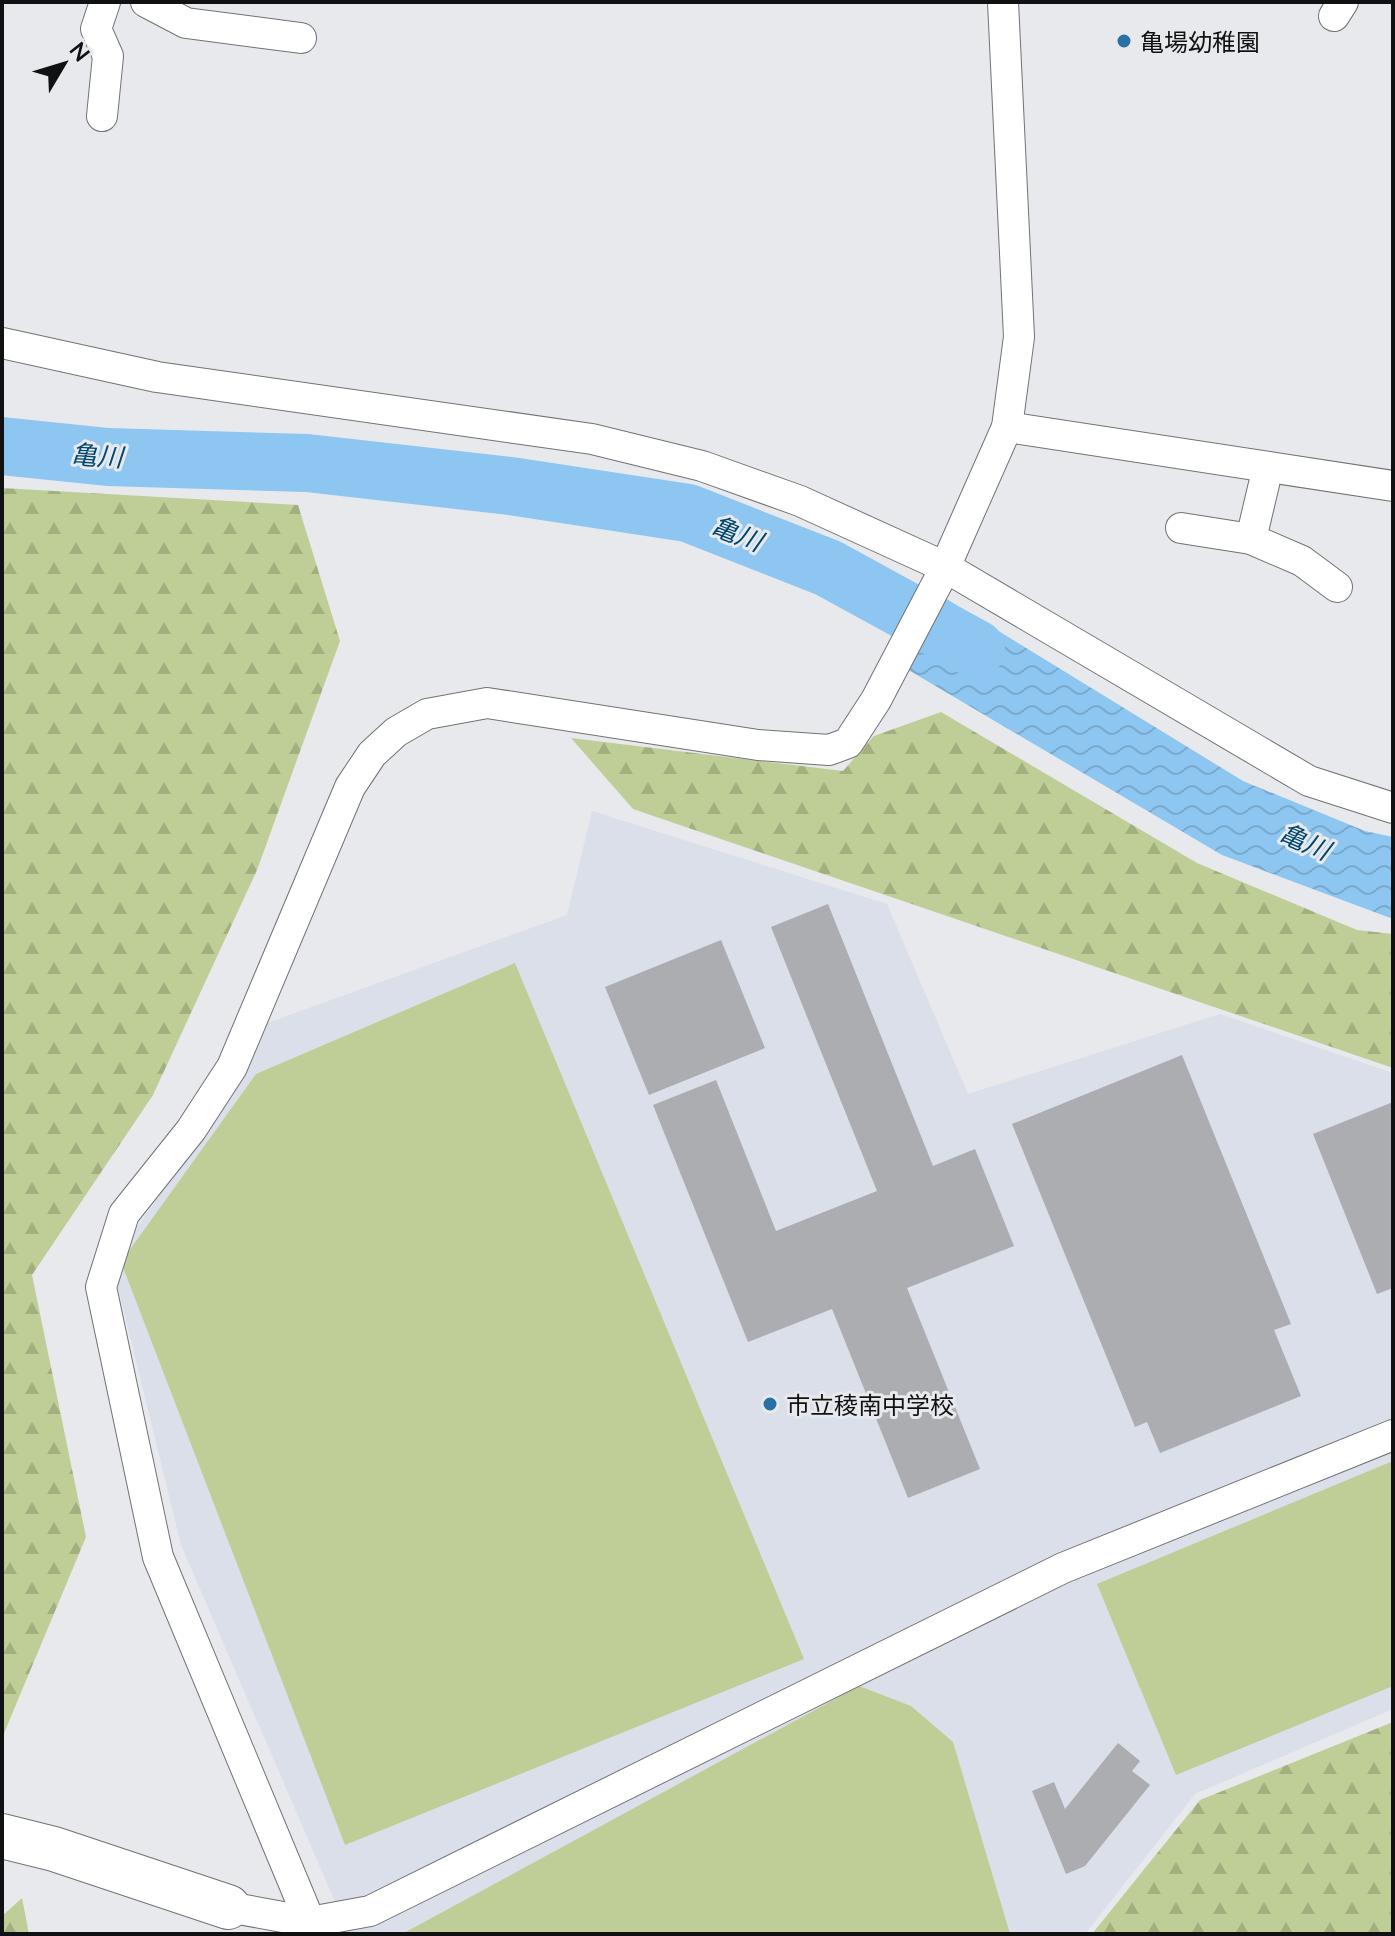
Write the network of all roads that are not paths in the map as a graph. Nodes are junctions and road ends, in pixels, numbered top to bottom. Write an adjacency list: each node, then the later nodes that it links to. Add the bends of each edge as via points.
1 (105, 2): 5 (street, via 96,29 108,56)
2 (146, 2): 4 (street, via 186,23)
3 (1003, 2): 7 (street, via 1019,337)
4 (301, 38)
5 (102, 116)
6 (2, 343): 12 (street, via 157,377 592,439 716,471 800,501)
7 (1007, 427): 8 (street); 12 (street)
8 (1268, 467): 9 (street); 11 (street)
9 (1393, 486)
10 (1181, 528): 11 (street)
11 (1251, 539): 13 (street, via 1302,561)
12 (943, 571): 14 (street, via 1309,781); 18 (street, via 848,743 829,750 758,745 487,703 427,714 396,732 372,754 350,787 232,1067 191,1130 124,1214 101,1287 158,1557)
13 (1337, 587)
14 (1393, 808)
15 (1393, 1435): 18 (street, via 1063,1568 370,1911)
16 (2, 1836): 17 (street)
17 (228, 1907): 18 (street)
18 (310, 1922)

